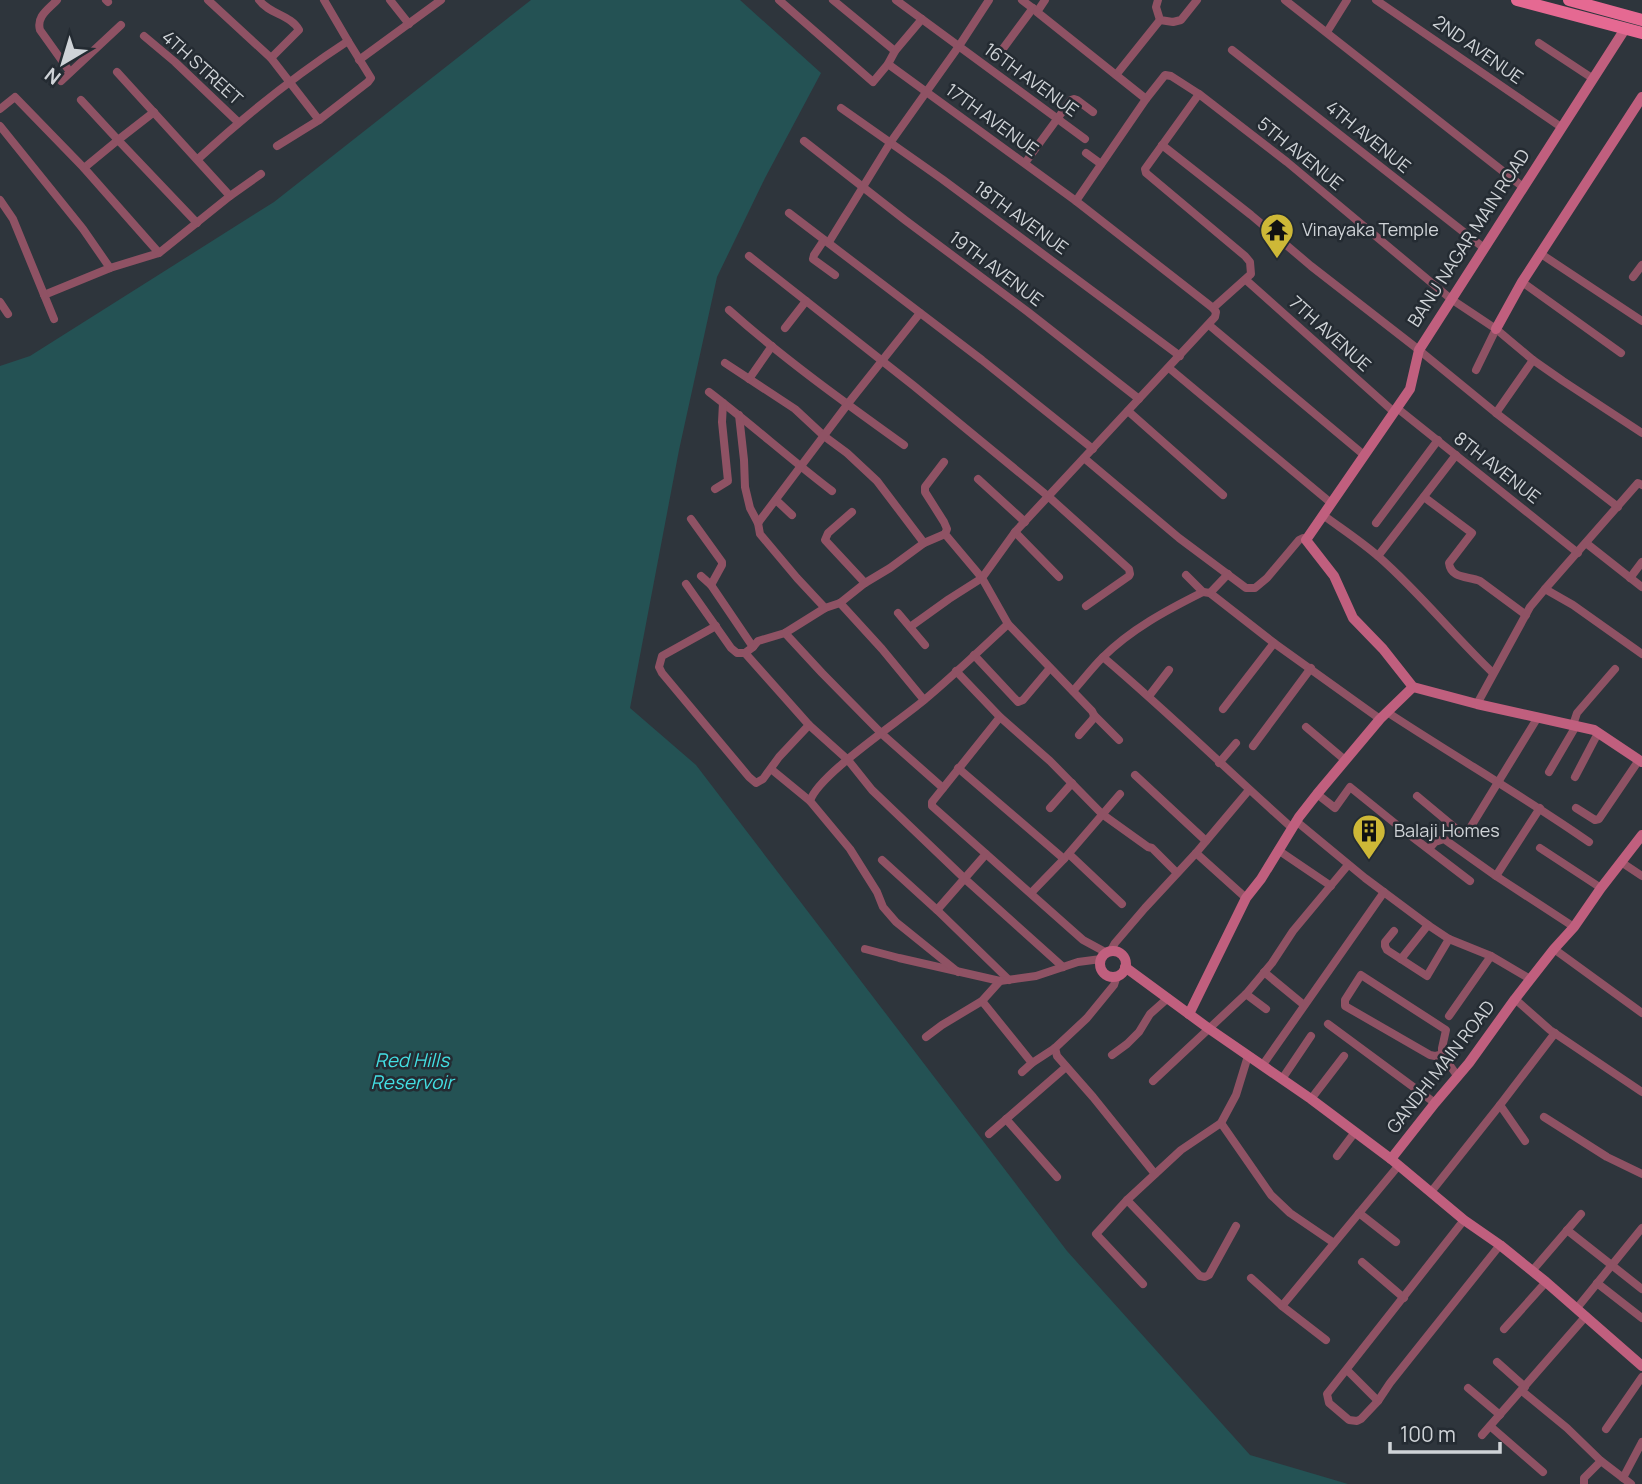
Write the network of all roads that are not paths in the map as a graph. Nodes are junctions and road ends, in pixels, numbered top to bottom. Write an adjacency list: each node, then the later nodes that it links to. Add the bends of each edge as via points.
1 (57, 0): 39 (street, via 38,23)
2 (208, 0): 36 (street)
3 (259, 0): 36 (street, via 299,30)
4 (324, 0): 30 (street)
5 (390, 0): 24 (street)
6 (441, 0): 24 (street)
7 (779, 0): 38 (street, via 873,82)
8 (834, 0): 35 (street)
9 (896, 0): 21 (street, 16TH AVENUE)
10 (989, 0): 32 (street)
11 (1022, 0): 20 (street)
12 (1045, 0): 20 (street)
13 (1157, 0): 22 (street)
14 (1197, 0): 22 (street, via 1181,20)
15 (1285, 0): 27 (street)
16 (1347, 0): 27 (street)
17 (1376, 0): 58 (street, 2ND AVENUE)
18 (1517, 0): 26 (main road)
19 (1569, 0): 23 (main road)
20 (1035, 10): 33 (street); 41 (street)
21 (922, 19): 32 (street, 16TH AVENUE); 35 (street)
22 (1160, 20): 41 (street)
23 (1642, 20)
24 (409, 24): 37 (street)
25 (121, 25): 39 (street)
26 (1625, 29): 28 (main road); 42 (street, BANU NAGAR MAIN ROAD)
27 (1327, 32): 72 (street)
28 (1642, 33)
29 (144, 36): 56 (street, 4TH STREET)
30 (348, 41): 37 (street); 44 (street)
31 (1539, 43): 42 (street)
32 (959, 46): 45 (street); 54 (street, 16TH AVENUE)
33 (1002, 50)
34 (1232, 50): 79 (street, 4TH AVENUE)
35 (895, 51): 38 (street)
36 (271, 58): 44 (street)
37 (359, 60): 55 (street, via 370,80)
38 (888, 64): 45 (street, 17TH AVENUE)
39 (70, 72): 43 (street)
40 (117, 72): 52 (street)
41 (1116, 75): 48 (street)
42 (1592, 78): 58 (street, BANU NAGAR MAIN ROAD)
43 (61, 81)
44 (290, 81): 55 (street); 56 (street)
45 (927, 92): 62 (street); 67 (street, 17TH AVENUE)
46 (1199, 94): 48 (street, 5TH AVENUE, via 1165,75); 63 (street); 90 (street, 5TH AVENUE)
47 (1642, 97): 81 (street)
48 (1146, 99): 68 (street)
49 (81, 100): 60 (street)
50 (842, 108): 62 (street, 18TH AVENUE)
51 (0, 109): 69 (street, via 15,97)
52 (154, 112): 60 (street); 66 (street)
53 (1093, 113): 54 (street, via 1074,99)
54 (1057, 118): 59 (street, 16TH AVENUE); 67 (street)
55 (319, 120): 64 (street)
56 (238, 122): 66 (street)
57 (0, 126): 84 (street)
58 (1560, 127): 72 (street, BANU NAGAR MAIN ROAD)
59 (1085, 139)
60 (118, 140): 69 (street); 77 (street)
61 (804, 141): 71 (street, 19TH AVENUE)
62 (890, 143): 71 (street); 105 (street, 18TH AVENUE)
63 (1162, 145): 87 (street, via 1146,173 1245,256 1252,267); 103 (street)
64 (278, 146)
65 (1086, 153): 68 (street)
66 (198, 159): 73 (street)
67 (1025, 163): 75 (street, 17TH AVENUE)
68 (1101, 164): 75 (street)
69 (84, 168): 80 (street)
70 (261, 174): 73 (street)
71 (863, 186): 78 (street); 113 (street, 19TH AVENUE)
72 (1523, 187): 79 (street, BANU NAGAR MAIN ROAD)
73 (230, 196): 77 (street)
74 (0, 200): 89 (street, via 13,219)
75 (1076, 201): 93 (street, 17TH AVENUE)
76 (789, 213): 78 (street)
77 (197, 223): 80 (street)
78 (827, 241): 85 (street, via 813,259); 95 (street)
79 (1484, 247): 90 (street, BANU NAGAR MAIN ROAD)
80 (159, 253): 84 (street)
81 (1541, 254): 88 (street); 98 (street)
82 (749, 256): 91 (street)
83 (1642, 265): 86 (street)
84 (110, 268): 89 (street)
85 (835, 275)
86 (1633, 276)
87 (1246, 280): 93 (street); 116 (street, 7TH AVENUE)
88 (1522, 282): 101 (street); 104 (street)
89 (44, 295): 97 (street)
90 (1451, 299): 101 (street, 5TH AVENUE); 103 (street, BANU NAGAR MAIN ROAD)
91 (806, 301): 100 (street); 107 (street)
92 (0, 302): 96 (street)
93 (1213, 307): 99 (street, via 1215,317)
94 (729, 310): 102 (street)
95 (920, 313): 107 (street); 124 (street)
96 (8, 314)
97 (54, 319)
98 (1642, 321)
99 (1209, 325): 105 (street); 125 (street)
100 (785, 328)
101 (1496, 329): 106 (street, 5TH AVENUE); 110 (street)
102 (772, 346): 111 (street); 115 (street)
103 (1419, 349): 116 (street, BANU NAGAR MAIN ROAD, via 1410,389); 118 (street)
104 (1621, 353)
105 (1180, 356): 109 (street)
106 (1533, 360): 118 (street); 120 (street, 5TH AVENUE)
107 (881, 361): 115 (street); 135 (street)
108 (725, 363): 111 (street)
109 (1168, 368): 113 (street); 138 (street)
110 (1476, 370)
111 (749, 379): 121 (street, via 795,409)
112 (709, 392): 114 (street)
113 (1139, 399): 117 (street)
114 (723, 403): 119 (street); 132 (street, via 728,481)
115 (848, 405): 121 (street); 123 (street)
116 (1396, 410): 122 (street, 8TH AVENUE); 125 (street, BANU NAGAR MAIN ROAD)
117 (1128, 411): 124 (street); 134 (street)
118 (1496, 412): 139 (street)
119 (740, 415): 129 (street); 145 (street, via 744,487)
120 (1642, 433)
121 (824, 436): 129 (street); 151 (street, via 877,481)
122 (1438, 440): 126 (street, 8TH AVENUE); 146 (street)
123 (904, 445)
124 (1093, 449): 127 (street)
125 (1364, 455): 138 (street, BANU NAGAR MAIN ROAD)
126 (1456, 455): 136 (street); 152 (street, 8TH AVENUE)
127 (1084, 458): 135 (street); 155 (street)
128 (944, 462): 148 (street, via 924,490 946,525)
129 (800, 467): 133 (street); 137 (street)
130 (978, 479): 144 (street)
131 (1642, 485): 139 (street, via 1639,483)
132 (715, 489)
133 (832, 491)
134 (1223, 495)
135 (1049, 497): 144 (street); 168 (street, via 1129,569 1129,576)
136 (1424, 497): 153 (street); 171 (street, via 1472,533 1449,563 1454,573 1480,581)
137 (776, 500): 141 (street); 145 (street)
138 (1331, 503): 142 (street, BANU NAGAR MAIN ROAD)
139 (1618, 507): 150 (street)
140 (852, 512): 161 (street, via 825,538)
141 (792, 514)
142 (1322, 515): 149 (street, BANU NAGAR MAIN ROAD); 153 (street)
143 (691, 519): 163 (street, via 722,562)
144 (1025, 522): 147 (street)
145 (758, 523): 169 (street, via 760,534)
146 (1376, 523)
147 (1015, 532): 158 (street); 159 (street)
148 (945, 534): 151 (street); 159 (street)
149 (1306, 540): 155 (street, via 1299,540 1255,588 1246,588); 189 (street, via 1334,576 1353,618)
150 (1586, 543): 152 (street); 160 (street)
151 (924, 544): 161 (street)
152 (1578, 552): 165 (street)
153 (1378, 556): 188 (street)
154 (1642, 562): 160 (street)
155 (1228, 574): 166 (street)
156 (1186, 575): 166 (street)
157 (701, 576): 163 (street)
158 (1059, 577)
159 (982, 578): 172 (street); 174 (street)
160 (1630, 578): 164 (street)
161 (865, 583): 167 (street)
162 (686, 584): 173 (street)
163 (711, 585): 178 (street)
164 (1642, 587)
165 (1545, 589): 171 (street); 180 (street)
166 (1206, 592): 176 (street); 182 (street, via 1151,619)
167 (840, 603): 169 (street); 192 (street)
168 (1086, 606)
169 (825, 608): 175 (street)
170 (898, 613): 174 (street)
171 (1526, 615): 188 (street)
172 (1008, 624): 181 (street); 183 (street)
173 (716, 626): 179 (street, via 731,648); 213 (street, via 662,656 659,667 749,777 756,783)
174 (909, 627): 177 (street)
175 (785, 633): 178 (street); 203 (street)
176 (1275, 643): 184 (street); 194 (street)
177 (925, 645)
178 (753, 647): 179 (street)
179 (745, 653): 199 (street)
180 (1642, 654)
181 (974, 655): 183 (street, via 1020,702); 187 (street)
182 (1103, 657): 190 (street); 191 (street)
183 (1051, 668): 190 (street)
184 (1311, 668): 196 (street); 207 (street)
185 (1615, 669): 200 (street, via 1577,713)
186 (1169, 670): 191 (street)
187 (956, 671): 192 (street); 197 (street)
188 (1493, 673): 193 (street)
189 (1413, 687): 193 (street); 196 (street)
190 (1073, 691): 195 (street)
191 (1149, 696): 211 (street)
192 (924, 700): 203 (street)
193 (1477, 704): 198 (street)
194 (1223, 709)
195 (1094, 715): 204 (street); 205 (street)
196 (1384, 716): 209 (street); 218 (street)
197 (1000, 717): 212 (street); 217 (street)
198 (1538, 717): 200 (street); 218 (street)
199 (809, 725): 208 (street); 213 (street)
200 (1574, 725): 202 (street); 214 (street)
201 (1306, 727): 209 (street)
202 (1598, 733): 210 (street); 216 (street)
203 (882, 734): 208 (street); 219 (street)
204 (1079, 735)
205 (1119, 740)
206 (1236, 743): 211 (street)
207 (1253, 747)
208 (848, 760): 224 (street); 245 (street)
209 (1345, 760): 221 (street)
210 (1640, 761): 227 (street, via 1599,819)
211 (1219, 762): 220 (street)
212 (958, 768): 219 (street); 238 (street)
213 (771, 769): 224 (street)
214 (1549, 772)
215 (1135, 775): 231 (street)
216 (1575, 777)
217 (1072, 783): 225 (street); 228 (street)
218 (1499, 783): 223 (street, via 1464,834); 226 (street)
219 (943, 788): 237 (street, via 932,802 934,808)
220 (1249, 790): 229 (street); 231 (street)
221 (1317, 793): 229 (street); 234 (street, via 1335,808 1350,787)
222 (1120, 794): 228 (street)
223 (1417, 796)
224 (810, 801): 265 (street, via 850,849 883,907)
225 (1051, 808)
226 (1540, 808): 232 (street); 243 (street)
227 (1576, 808)
228 (1102, 814): 238 (street); 242 (street, via 1152,848)
229 (1294, 824): 235 (street); 241 (street)
230 (1642, 835): 240 (street, GANDHI MAIN ROAD)
231 (1206, 841): 236 (street)
232 (1589, 842)
233 (1540, 848): 248 (street)
234 (1429, 849): 243 (street, via 1444,839); 246 (street)
235 (1278, 850): 247 (street); 251 (street)
236 (1196, 853): 242 (street); 251 (street)
237 (986, 854): 245 (street); 250 (street)
238 (1066, 857): 250 (street); 252 (street)
239 (882, 860): 253 (street)
240 (1621, 863): 244 (street); 248 (street, GANDHI MAIN ROAD)
241 (1348, 865): 247 (street); 249 (street)
242 (1177, 873): 260 (street)
243 (1496, 876): 255 (street)
244 (1642, 876)
245 (965, 879): 253 (street); 263 (street)
246 (1470, 881)
247 (1331, 886): 266 (street)
248 (1601, 888): 255 (street, GANDHI MAIN ROAD)
249 (1384, 892): 254 (street); 274 (street)
250 (1031, 893): 260 (street)
251 (1247, 898): 277 (street)
252 (1122, 904)
253 (937, 910): 269 (street)
254 (1428, 925): 257 (street); 262 (street)
255 (1574, 927): 259 (street, GANDHI MAIN ROAD)
256 (1394, 930): 262 (street, via 1385,946)
257 (1449, 939): 261 (street); 262 (street, via 1427,976)
258 (865, 949): 265 (street)
259 (1554, 949): 268 (street, GANDHI MAIN ROAD); 276 (street)
260 (1106, 955): 263 (street); 264 (street, via 1119,953); 267 (street, via 1101,967 1105,974)
261 (1491, 956): 268 (street); 278 (street)
262 (1401, 959)
263 (1063, 967): 269 (street)
264 (1125, 967): 267 (street); 271 (street, GANDHI MAIN ROAD)
265 (958, 972): 269 (street)
266 (1264, 972): 270 (street); 274 (street)
267 (1117, 976): 284 (street, via 1087,1018)
268 (1531, 979): 272 (street, GANDHI MAIN ROAD)
269 (1004, 981): 273 (street)
270 (1246, 994): 275 (street); 280 (street)
271 (1168, 999): 277 (street, GANDHI MAIN ROAD); 286 (street)
272 (1515, 999): 281 (street); 293 (street, GANDHI MAIN ROAD)
273 (982, 1001): 283 (street); 289 (street)
274 (1304, 1005): 290 (street)
275 (1266, 1009)
276 (1642, 1013)
277 (1189, 1014): 280 (street, GANDHI MAIN ROAD)
278 (1449, 1016)
279 (1328, 1024): 298 (street)
280 (1208, 1028): 287 (street, GANDHI MAIN ROAD); 295 (street)
281 (1555, 1033): 296 (street); 299 (street)
282 (1311, 1036): 294 (street)
283 (926, 1037)
284 (1055, 1048): 289 (street); 291 (street)
285 (1443, 1054): 285 (street, via 1430,1055 1345,1006 1361,975 1446,1030); 293 (street)
286 (1112, 1055)
287 (1248, 1056): 290 (street, GANDHI MAIN ROAD); 302 (street)
288 (1344, 1056): 297 (street)
289 (1032, 1063): 292 (street)
290 (1262, 1066): 294 (street, GANDHI MAIN ROAD)
291 (1066, 1067): 301 (street); 308 (street)
292 (1021, 1072)
293 (1458, 1077): 298 (street, GANDHI MAIN ROAD)
294 (1282, 1079): 297 (street, GANDHI MAIN ROAD)
295 (1153, 1081)
296 (1642, 1092)
297 (1311, 1099): 303 (street, GANDHI MAIN ROAD)
298 (1435, 1103): 307 (street, GANDHI MAIN ROAD)
299 (1500, 1105): 305 (street); 311 (street)
300 (1545, 1118): 309 (street)
301 (1006, 1119): 304 (street); 310 (street)
302 (1221, 1123): 308 (street); 320 (street, via 1271,1195)
303 (1356, 1132): 306 (street); 307 (street, GANDHI MAIN ROAD)
304 (989, 1134)
305 (1525, 1141)
306 (1337, 1156)
307 (1395, 1162): 311 (street); 313 (street)
308 (1155, 1174): 312 (street)
309 (1642, 1174)
310 (1057, 1177)
311 (1431, 1192): 315 (street)
312 (1127, 1200): 316 (street, via 1200,1276 1209,1275); 328 (street, via 1096,1234)
313 (1359, 1213): 319 (street); 320 (street)
314 (1581, 1214): 318 (street)
315 (1464, 1220): 321 (street); 330 (street)
316 (1236, 1226)
317 (1642, 1228): 323 (street)
318 (1567, 1230): 323 (street); 324 (street)
319 (1396, 1242)
320 (1334, 1243): 331 (street)
321 (1500, 1245): 324 (street); 342 (street)
322 (1362, 1262): 330 (street)
323 (1611, 1265): 327 (street); 329 (street)
324 (1532, 1271): 326 (street)
325 (1251, 1278): 331 (street)
326 (1546, 1282): 332 (street); 334 (street)
327 (1597, 1283): 332 (street); 333 (street)
328 (1143, 1284)
329 (1642, 1289)
330 (1404, 1298): 338 (street)
331 (1282, 1306): 335 (street)
332 (1582, 1312): 337 (street); 341 (street)
333 (1642, 1318)
334 (1504, 1329)
335 (1326, 1340)
336 (1497, 1362): 341 (street)
337 (1642, 1366)
338 (1347, 1370): 342 (street); 342 (street, via 1327,1394 1329,1403 1357,1421)
339 (1642, 1377): 345 (street)
340 (1468, 1388): 343 (street)
341 (1523, 1389): 343 (street); 348 (street)
342 (1378, 1401)
343 (1500, 1415): 344 (street)
344 (1490, 1426): 346 (street); 349 (street)
345 (1606, 1429)
346 (1482, 1435)
347 (1642, 1442): 350 (street)
348 (1601, 1461): 350 (street); 351 (street, via 1584,1478)
349 (1543, 1472)
350 (1623, 1478): 352 (street)
351 (1584, 1484)
352 (1632, 1484)

